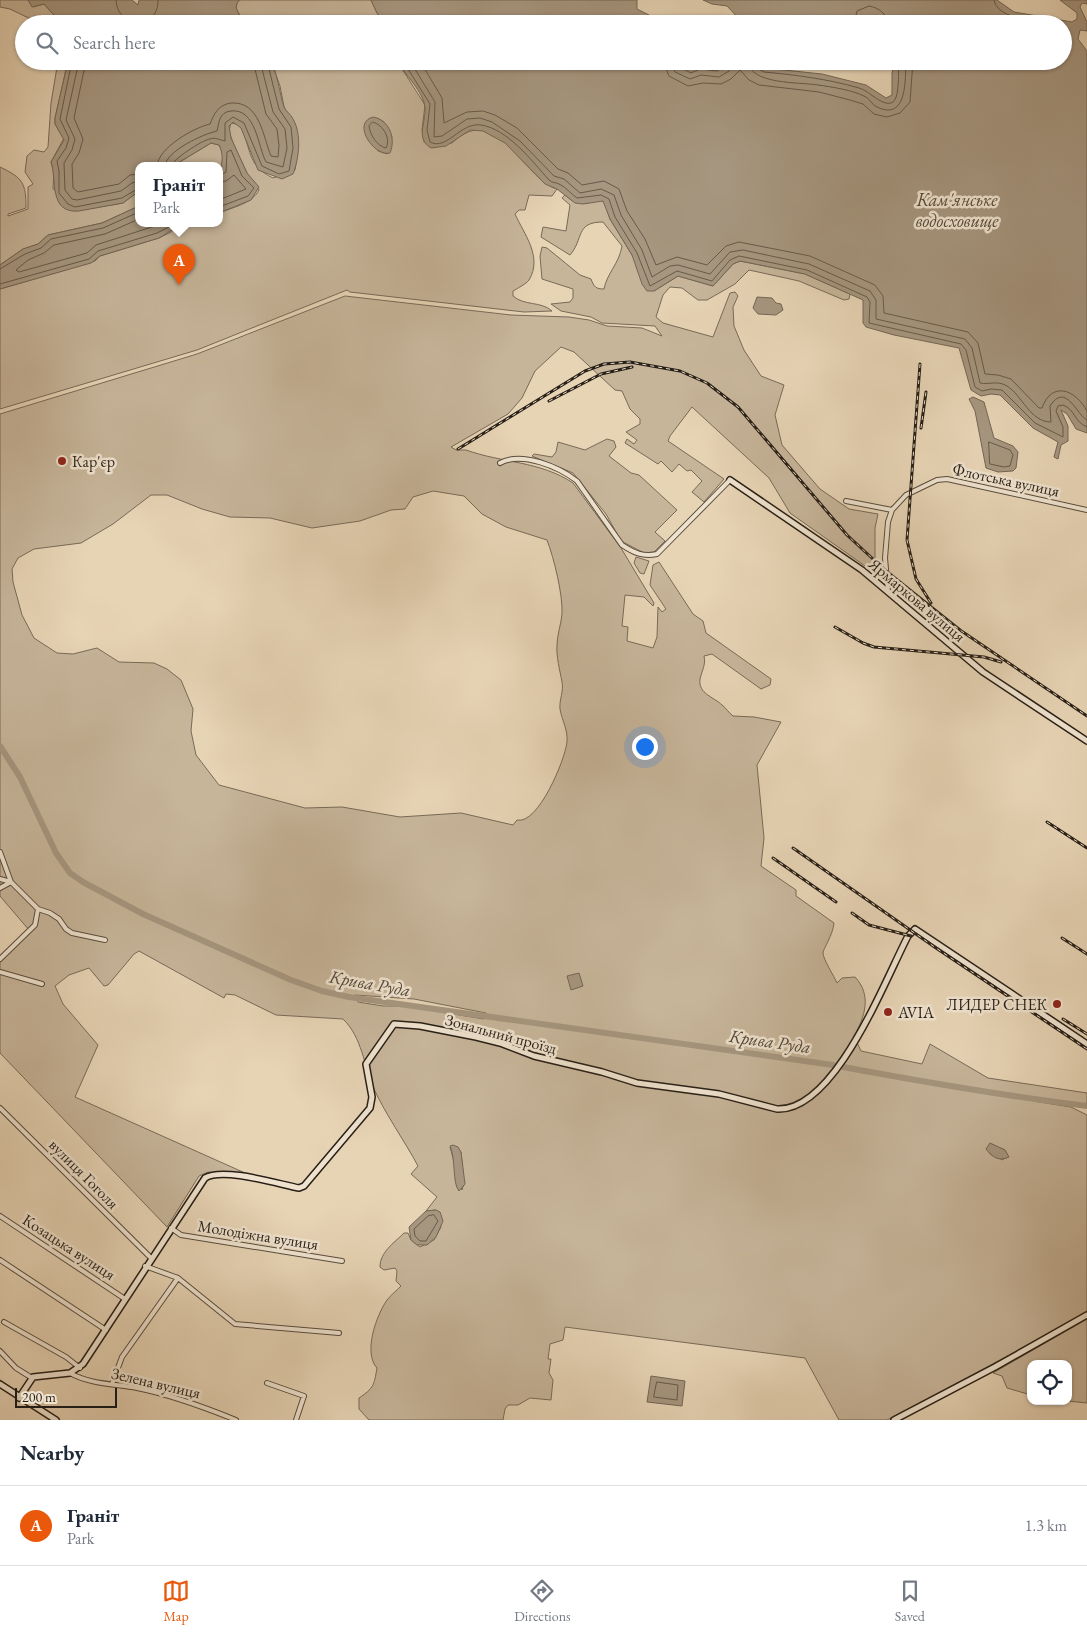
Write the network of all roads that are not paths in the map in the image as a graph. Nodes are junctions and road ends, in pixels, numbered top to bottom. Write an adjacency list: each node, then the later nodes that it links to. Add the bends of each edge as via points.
1 (500, 463): 2 (street, via 509,458 524,458 568,474 577,481 622,545 649,556 657,554)
2 (730, 480): 6 (street, Ярмаркова вулиця)
3 (846, 501): 4 (street)
4 (892, 510): 5 (street, Флотська вулиця, via 906,495 942,479); 6 (street, via 885,558)
5 (1087, 510)
6 (888, 591): 7 (street, Ярмаркова вулиця, via 983,672)
7 (1087, 741)
8 (0, 852): 10 (street)
9 (0, 879): 10 (street)
10 (11, 882): 11 (street); 12 (street)
11 (0, 888)
12 (38, 909): 13 (street, via 59,919 72,933); 14 (street, via 34,925)
13 (105, 940)
14 (0, 959)
15 (0, 972): 16 (street)
16 (42, 984)
17 (1087, 1044): 20 (street, Зональний проїзд, via 916,929 908,936 857,1036 822,1088 796,1106 780,1110 719,1094 636,1083 476,1037 394,1024 366,1064 372,1097 370,1108 302,1188 231,1176 207,1177)
18 (0, 1108): 21 (street, вулиця Гоголя)
19 (0, 1216): 26 (street, Козацька вулиця)
20 (171, 1228): 21 (street); 23 (street, Молодіжна вулиця, via 181,1235)
21 (151, 1258): 24 (street)
22 (0, 1260): 29 (street)
23 (342, 1261)
24 (145, 1266): 25 (street); 26 (street)
25 (178, 1278): 30 (street, via 235,1324); 37 (street, via 122,1357)
26 (125, 1299): 29 (street)
27 (1087, 1315): 42 (street)
28 (4, 1322): 32 (street)
29 (106, 1330): 32 (street)
30 (339, 1333)
31 (0, 1351): 34 (street, via 16,1368)
32 (80, 1368): 33 (street)
33 (70, 1373): 34 (street); 37 (street, Зелена вулиця)
34 (32, 1378): 38 (street)
35 (267, 1383): 41 (street, via 304,1396)
36 (0, 1384): 38 (street)
37 (112, 1384): 40 (street, Зелена вулиця, via 199,1404)
38 (19, 1398): 39 (street)
39 (56, 1420)
40 (236, 1420)
41 (296, 1420)
42 (894, 1420)

